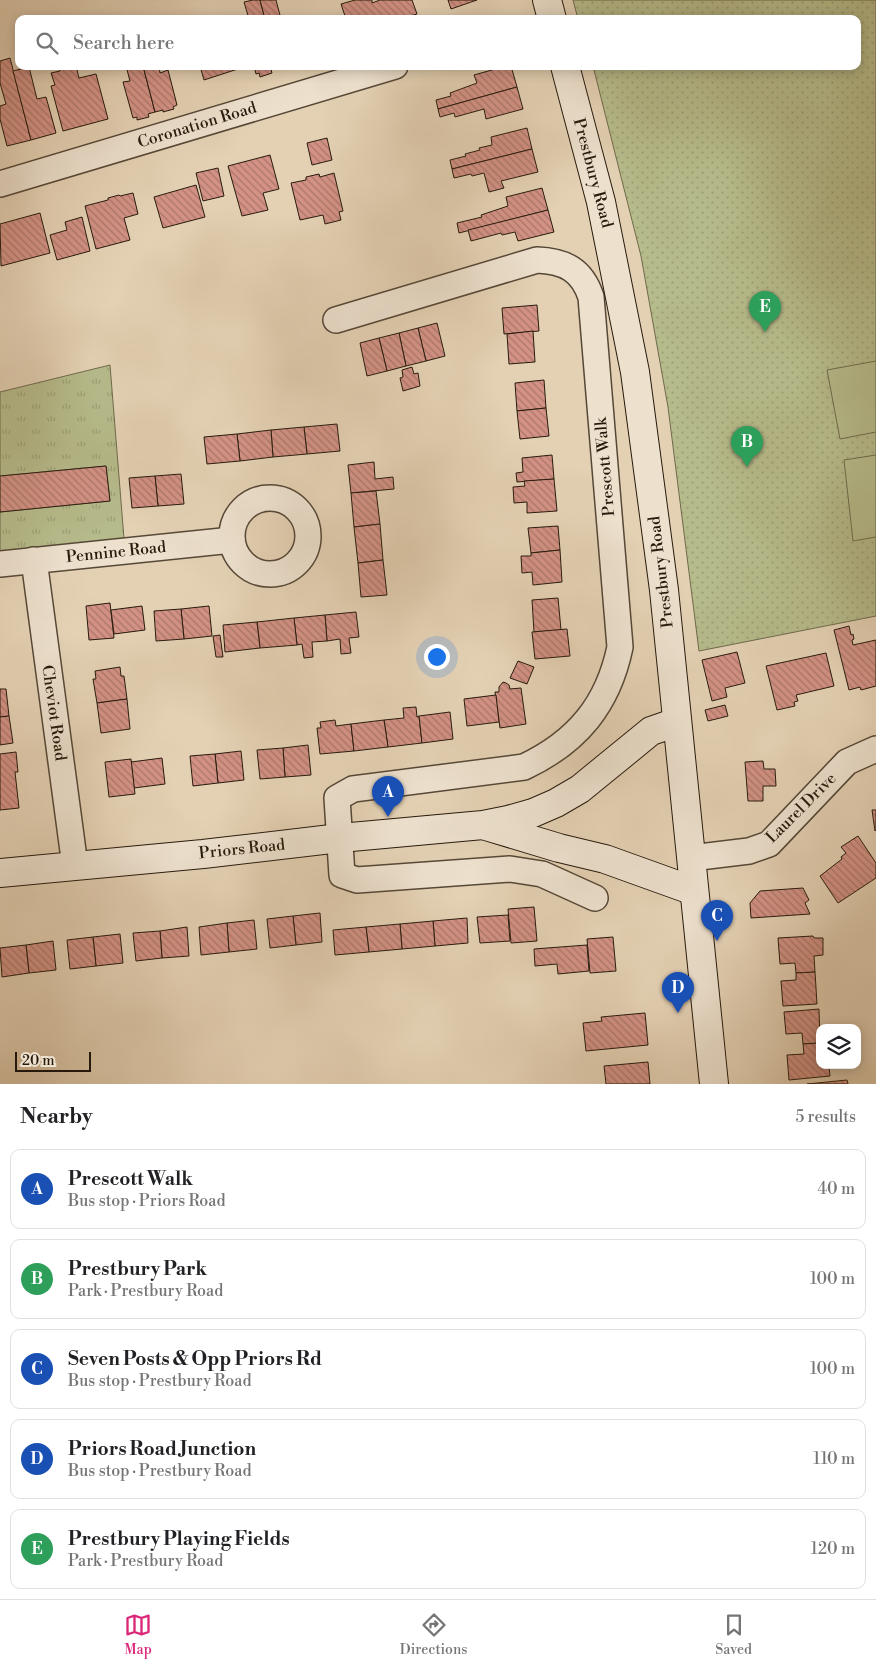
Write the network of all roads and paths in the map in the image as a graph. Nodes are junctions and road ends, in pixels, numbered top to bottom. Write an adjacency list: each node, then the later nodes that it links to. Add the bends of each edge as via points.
1 (547, 0): 2 (main road)
2 (551, 15)
3 (382, 70): 5 (street, Coronation Road)
4 (566, 70): 10 (main road, Prestbury Road, via 603,210 635,372 664,590)
5 (0, 184)
6 (336, 320): 13 (street, Prescott Walk, via 537,260 566,266 582,277 592,297 620,647 612,675 596,709 571,738 556,749 524,767 353,789 337,798)
7 (232, 540): 8 (street, Pennine Road)
8 (34, 560): 9 (street, Pennine Road); 15 (street, Cheviot Road)
9 (0, 564)
10 (677, 722): 12 (main road, Priors Road, via 650,731 580,789 556,803 533,813); 14 (main road, Prestbury Road)
11 (876, 749): 14 (street, Laurel Drive, via 847,762 769,844 749,851)
12 (484, 825): 13 (main road, Priors Road); 17 (main road, Priors Road, via 605,859)
13 (340, 838): 15 (main road, Priors Road); 18 (street, via 342,875 357,880 510,869 542,874)
14 (691, 858): 17 (main road, Prestbury Road)
15 (75, 866): 16 (main road, Priors Road)
16 (0, 873)
17 (694, 891): 19 (main road, Prestbury Road)
18 (594, 898)
19 (714, 1084)

